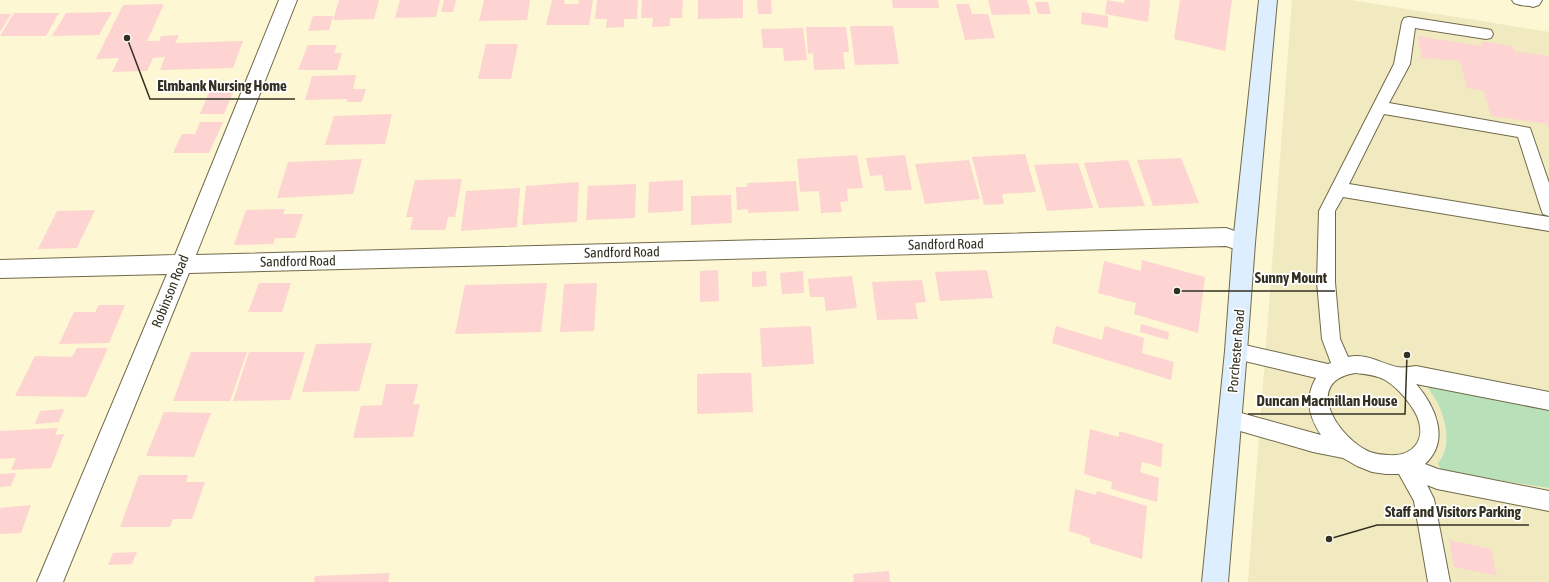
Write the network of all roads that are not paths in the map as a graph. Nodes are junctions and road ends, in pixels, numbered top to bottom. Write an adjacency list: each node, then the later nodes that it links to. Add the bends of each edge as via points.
1 (288, 0): 9 (street, Robinson Road)
2 (1268, 0): 8 (street, Porchester Road)
3 (1486, 34): 4 (lane, via 1409,22 1402,64)
4 (1379, 107): 5 (lane); 6 (lane, via 1524,132)
5 (1338, 190): 7 (lane); 12 (lane, via 1327,211 1326,282)
6 (1549, 209)
7 (1549, 224)
8 (1244, 242): 9 (street, Sandford Road, via 1226,237); 11 (street, Porchester Road)
9 (182, 264): 10 (street, Sandford Road); 19 (street, Robinson Road)
10 (0, 269)
11 (1236, 351): 12 (lane); 15 (street, Porchester Road)
12 (1336, 369): 13 (lane, via 1355,364 1373,367); 16 (lane, via 1320,386 1318,404 1324,424 1339,442)
13 (1395, 376): 14 (lane, via 1416,375); 17 (lane, via 1414,395 1427,416 1430,437 1423,455)
14 (1549, 401)
15 (1230, 419): 16 (lane, via 1313,443); 20 (street, Porchester Road)
16 (1349, 449): 17 (lane, via 1360,457 1384,465)
17 (1405, 465): 18 (lane, via 1437,479); 21 (lane, via 1424,499)
18 (1549, 501)
19 (50, 582)
20 (1215, 582)
21 (1439, 582)

